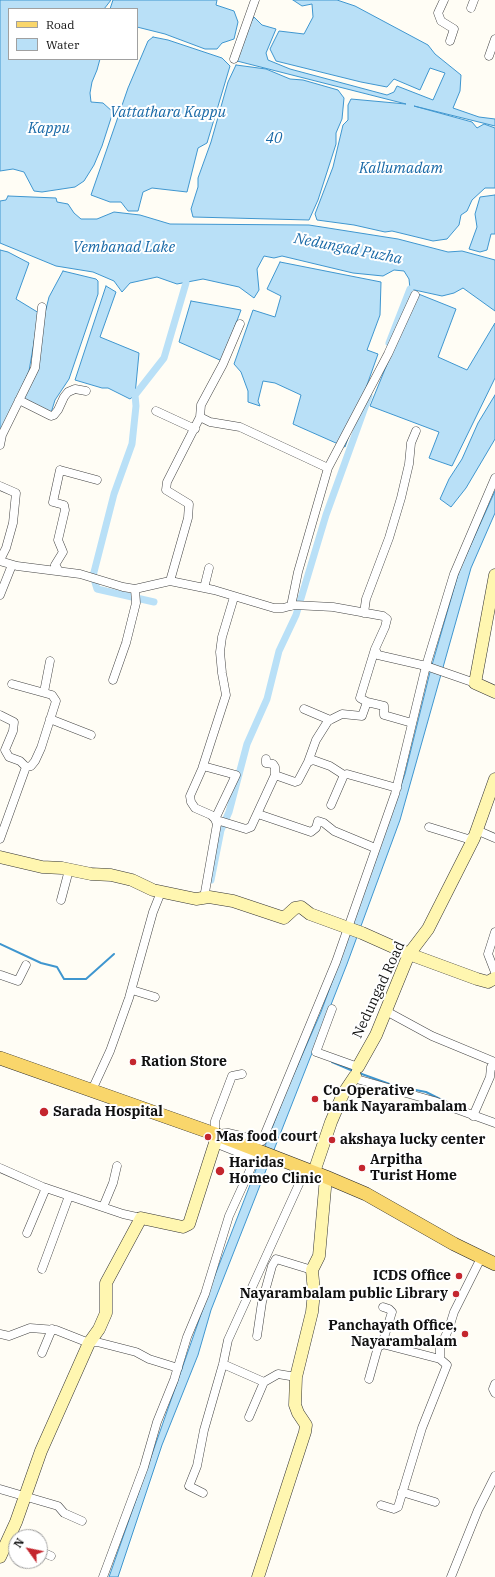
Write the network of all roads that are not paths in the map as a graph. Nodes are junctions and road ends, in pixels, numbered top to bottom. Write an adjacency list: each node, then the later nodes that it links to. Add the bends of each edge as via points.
1 (256, 0): 6 (street)
2 (444, 0): 4 (street, via 438,13 441,22 454,30)
3 (495, 39): 5 (street)
4 (450, 41)
5 (489, 56)
6 (234, 59)
7 (415, 295): 17 (street, via 388,354)
8 (42, 308): 11 (street, via 35,368)
9 (240, 324): 13 (street, via 223,364 201,405)
10 (86, 390): 11 (street, via 75,389 68,392 58,410 51,416)
11 (19, 400): 16 (street, via 2,435)
12 (156, 411): 14 (street)
13 (200, 417): 14 (street); 17 (street, via 210,422 240,426)
14 (195, 429): 26 (street, via 167,482 166,490 189,504 188,518)
15 (416, 431): 32 (street, via 411,443 409,464 397,512 366,599)
16 (0, 445)
17 (328, 468): 31 (street, via 298,572)
18 (495, 478): 35 (street, via 454,574)
19 (97, 480): 24 (street, via 60,470 53,502 64,505 65,510 58,540 63,552 55,565)
20 (0, 486): 21 (street, via 16,493 13,523)
21 (0, 560): 22 (street)
22 (12, 565): 24 (street); 29 (street)
23 (209, 568): 27 (street)
24 (59, 571): 28 (street)
25 (495, 575): 37 (street)
26 (170, 580): 27 (street); 28 (street)
27 (204, 588): 30 (street)
28 (135, 589): 36 (street, via 136,603)
29 (0, 595)
30 (234, 597): 31 (street, via 274,608); 50 (street, via 220,652 226,695)
31 (296, 605): 32 (street, via 333,607)
32 (364, 613): 33 (street, via 387,619)
33 (375, 649): 35 (street, via 378,655); 41 (street, via 360,698)
34 (50, 661): 39 (street)
35 (426, 666): 37 (street); 46 (street)
36 (113, 680)
37 (474, 683): 40 (street)
38 (12, 684): 39 (street)
39 (44, 692): 44 (street, via 52,695 56,701)
40 (495, 692)
41 (366, 702): 45 (street, via 362,716 342,714); 46 (street, via 384,706 384,715)
42 (304, 709): 45 (street)
43 (0, 715): 51 (street, via 14,722 5,750 9,757 20,761)
44 (50, 719): 47 (street); 51 (street, via 36,761)
45 (330, 720): 49 (street, via 316,740)
46 (412, 723): 55 (street)
47 (91, 735)
48 (266, 759): 52 (street, via 266,763 274,764)
49 (308, 762): 52 (street, via 295,782); 53 (street, via 313,760 330,766)
50 (203, 766): 58 (street, via 190,796 191,802 195,808 208,812); 58 (street, via 236,775)
51 (26, 767): 62 (street)
52 (275, 775): 57 (street)
53 (344, 775): 55 (street); 56 (street)
54 (495, 779): 60 (street, Nedungad Road)
55 (397, 788): 63 (street)
56 (331, 805)
57 (258, 814): 58 (street, via 251,827 246,829); 63 (street, via 311,832 316,828 317,822 321,822 334,831)
58 (220, 822): 67 (street)
59 (429, 827): 60 (street, via 468,839)
60 (474, 838): 61 (street, via 481,832); 71 (street, Nedungad Road, via 428,929)
61 (495, 838)
62 (0, 839)
63 (375, 848): 69 (street)
64 (0, 857): 65 (street, via 30,865)
65 (69, 870): 66 (street, via 132,880); 68 (street)
66 (161, 892): 67 (street, via 196,899); 76 (street)
67 (204, 898): 69 (street, via 233,901 284,918 295,908 301,907 310,914)
68 (61, 900)
69 (348, 928): 71 (street); 88 (street, via 262,1141 228,1133)
70 (495, 932): 73 (street, via 488,954)
71 (409, 954): 75 (street, via 477,979 488,982); 79 (street, Nedungad Road)
72 (26, 965): 74 (street, via 18,981)
73 (495, 972)
74 (0, 976)
75 (495, 978)
76 (132, 990): 77 (street); 85 (street, via 110,1051)
77 (155, 997)
78 (332, 1009): 84 (street, via 316,1052)
79 (386, 1011): 81 (street, via 432,1036); 84 (street, Nedungad Road)
80 (0, 1058): 85 (main road)
81 (495, 1062)
82 (495, 1066): 86 (street, via 491,1067 490,1077)
83 (242, 1074): 88 (street, via 232,1076 215,1121)
84 (355, 1074): 86 (street); 91 (street, Nedungad Road)
85 (92, 1090): 88 (main road)
86 (474, 1113): 87 (street)
87 (495, 1123)
88 (215, 1138): 91 (main road, via 290,1163); 96 (street, via 189,1224 183,1228); 112 (street, via 255,1158 229,1216 205,1294 187,1337)
89 (117, 1166): 95 (street)
90 (0, 1168): 93 (street)
91 (309, 1172): 92 (main road); 111 (street, via 228,1340)
92 (326, 1177): 98 (main road, via 366,1194); 101 (street, via 319,1256)
93 (46, 1188): 94 (street); 97 (street)
94 (69, 1196): 95 (street); 100 (street)
95 (103, 1207): 96 (street)
96 (141, 1218): 107 (street, via 106,1283 106,1313)
97 (27, 1233)
98 (481, 1258): 99 (main road); 110 (street, via 454,1312 440,1348)
99 (495, 1264)
100 (42, 1269)
101 (312, 1270): 105 (street, via 276,1260 262,1302); 113 (street, via 312,1312)
102 (383, 1307): 108 (street, via 392,1312)
103 (52, 1329): 104 (street, via 30,1328 10,1336); 107 (street, via 74,1335); 109 (street)
104 (0, 1334)
105 (257, 1336)
106 (356, 1339): 108 (street)
107 (89, 1343): 112 (street, via 97,1342 136,1352); 123 (street, via 41,1451)
108 (380, 1345): 110 (street); 114 (street)
109 (42, 1353)
110 (440, 1359): 121 (street, via 447,1365 422,1428)
111 (223, 1364): 115 (street); 122 (street, via 204,1430 197,1466 189,1486)
112 (178, 1368): 132 (street)
113 (296, 1377): 115 (street, via 278,1374); 133 (street, via 295,1405 306,1425 305,1432)
114 (369, 1379)
115 (264, 1382): 118 (street)
116 (495, 1384): 117 (street)
117 (495, 1393)
118 (249, 1417)
119 (495, 1476): 134 (street, via 478,1510)
120 (0, 1489): 123 (street)
121 (402, 1492): 124 (street); 125 (street, via 398,1507 394,1509)
122 (203, 1493)
123 (26, 1496): 126 (street, via 58,1506 64,1513); 127 (street)
124 (435, 1502)
125 (382, 1505)
126 (82, 1521)
127 (15, 1529)
128 (8, 1545): 131 (street)
129 (48, 1555): 130 (street)
130 (51, 1556)
131 (0, 1557)
132 (103, 1577)
133 (258, 1577)
134 (451, 1577)

